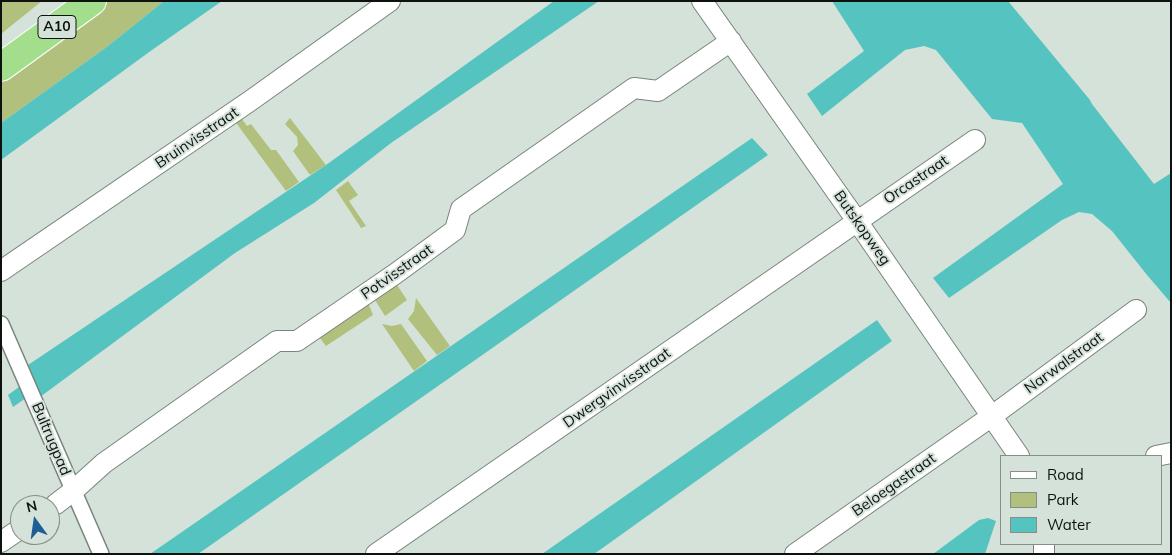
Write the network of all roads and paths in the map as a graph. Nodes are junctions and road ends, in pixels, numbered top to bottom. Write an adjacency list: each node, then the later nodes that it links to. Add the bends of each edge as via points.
1 (92, 1): 5 (highway, A10)
2 (390, 1): 8 (street, Bruinvisstraat)
3 (702, 1): 4 (street, Butskopweg)
4 (731, 41): 7 (street, Butskopweg); 13 (street, Potvisstraat, via 658,91 634,88 461,209 455,230 395,274 297,341 277,341 104,463)
5 (1, 67)
6 (975, 140): 7 (street, Orcastraat)
7 (857, 221): 11 (street, Butskopweg); 16 (street, Dwergvinvisstraat)
8 (1, 271)
9 (1136, 310): 11 (street, Narwalstraat)
10 (1, 324): 13 (street, Bultrugpad)
11 (992, 416): 12 (street, Butskopweg); 17 (street, Beloegastraat)
12 (1018, 455)
13 (73, 491): 14 (street, Potvisstraat); 15 (street, Bultrugpad)
14 (60, 501)
15 (101, 554)
16 (376, 554)
17 (795, 554)

